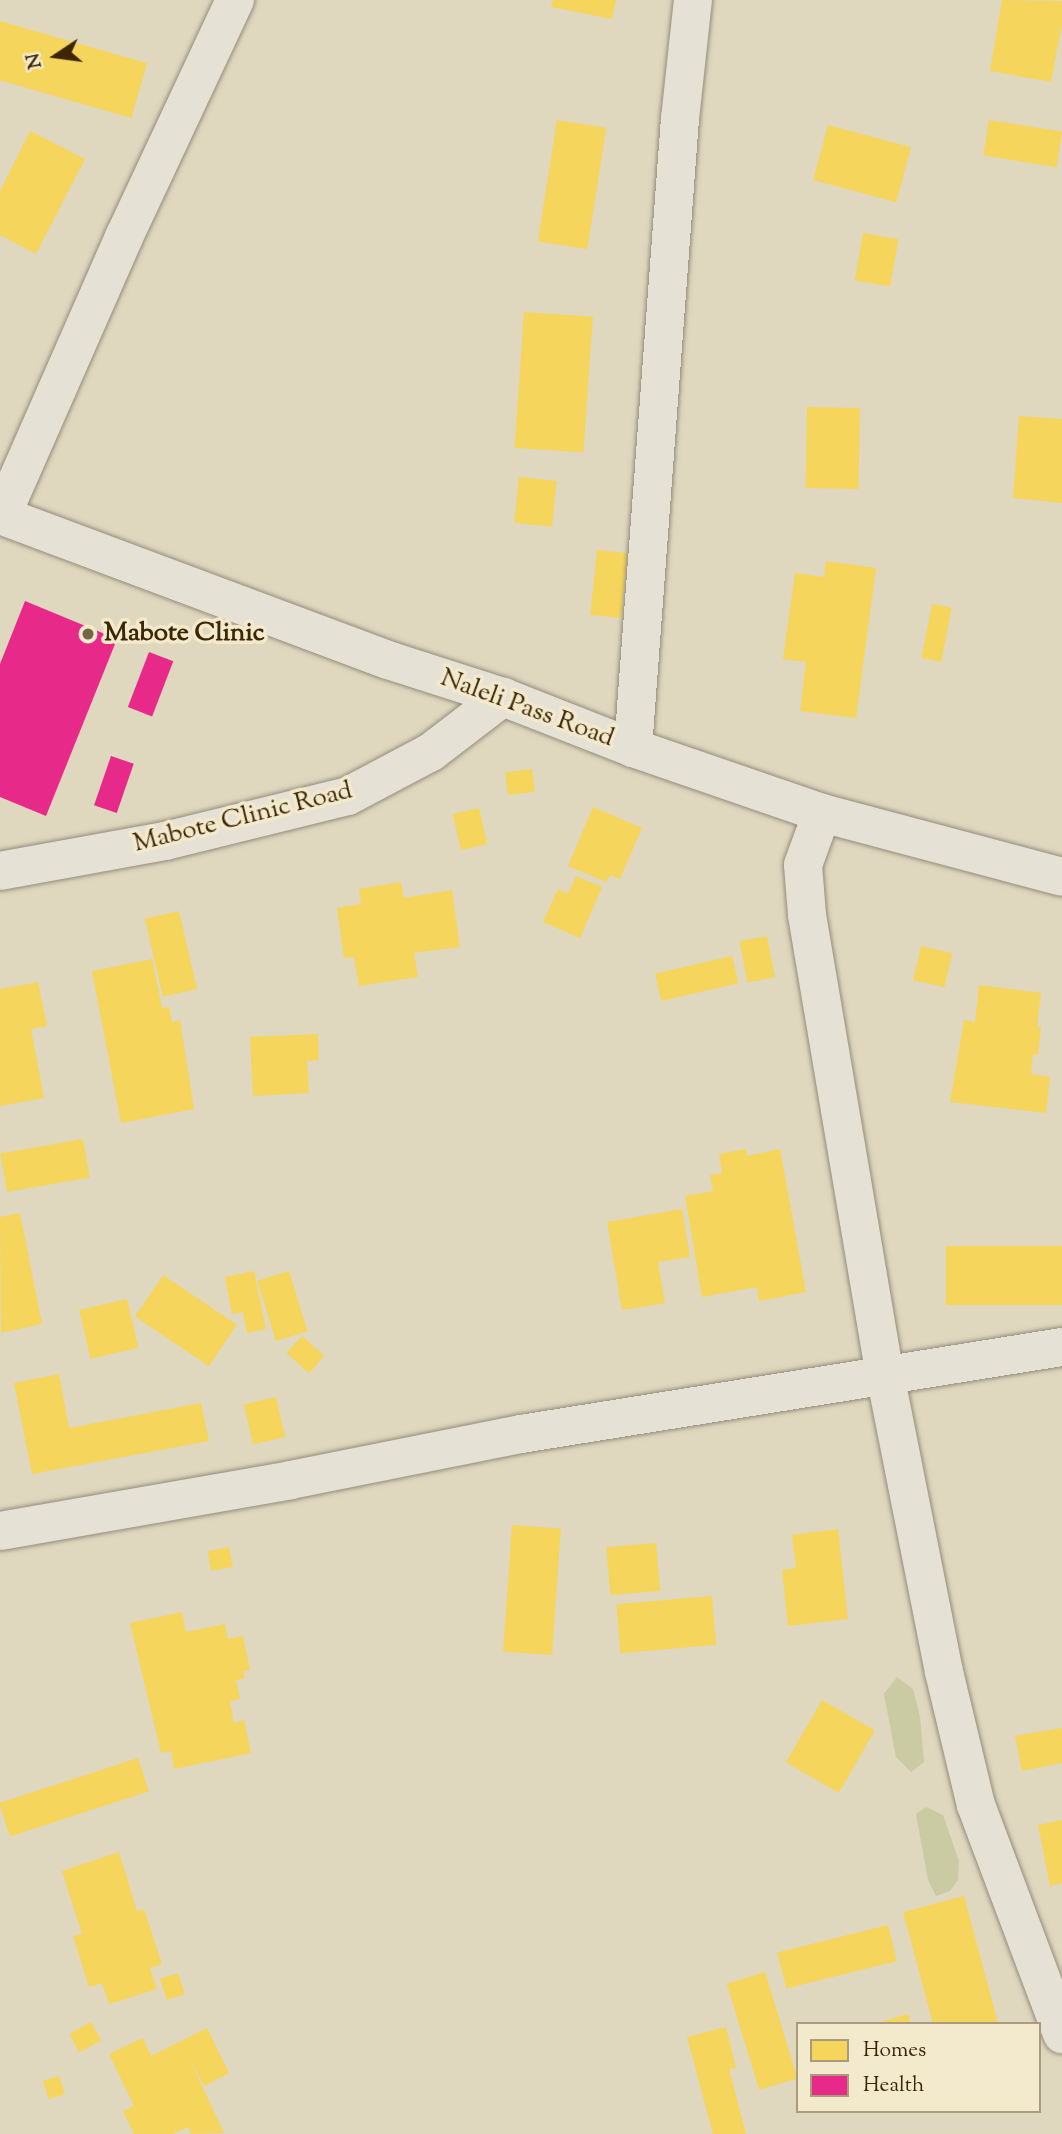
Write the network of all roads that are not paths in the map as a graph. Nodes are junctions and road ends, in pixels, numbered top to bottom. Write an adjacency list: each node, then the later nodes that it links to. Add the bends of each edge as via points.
1 (234, 0): 3 (street)
2 (693, 0): 5 (street)
3 (1, 515): 4 (street, Naleli Pass Road, via 388,660)
4 (503, 697): 5 (street, Naleli Pass Road); 7 (street, Mabote Clinic Road, via 431,752 348,796 165,841)
5 (633, 748): 6 (street, Naleli Pass Road)
6 (822, 813): 8 (street, Naleli Pass Road); 10 (street, via 803,865 807,915)
7 (0, 871)
8 (1062, 877)
9 (1062, 1347): 10 (street)
10 (885, 1374): 11 (street, via 521,1434); 12 (street, via 944,1672 976,1805)
11 (0, 1531)
12 (1048, 1946): 13 (street)
13 (1062, 2034)

